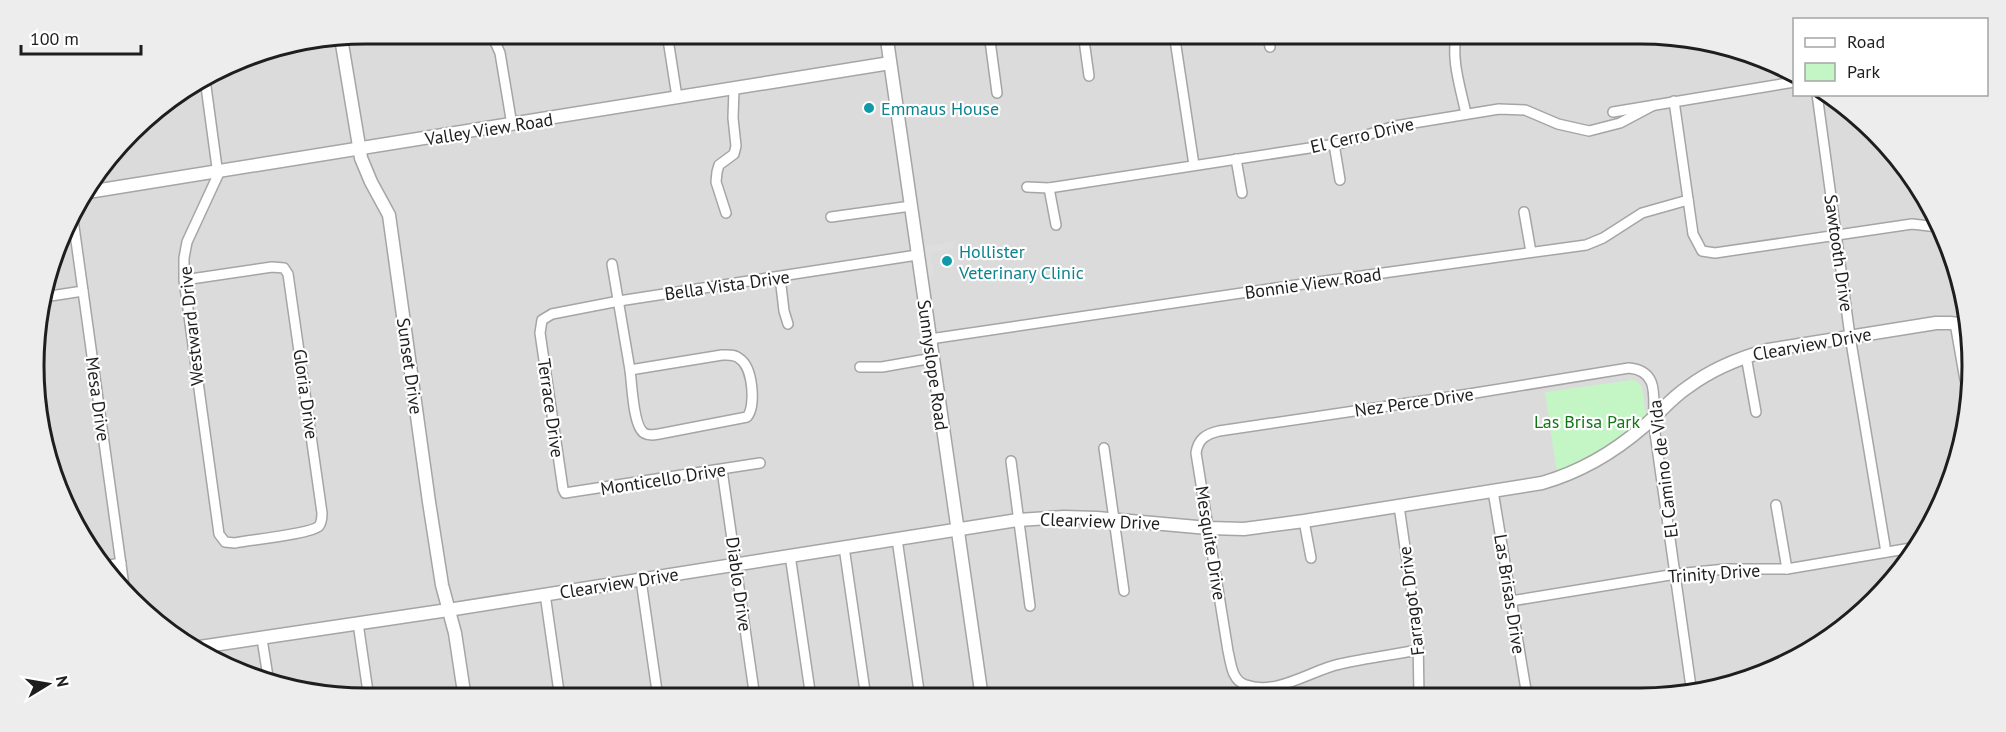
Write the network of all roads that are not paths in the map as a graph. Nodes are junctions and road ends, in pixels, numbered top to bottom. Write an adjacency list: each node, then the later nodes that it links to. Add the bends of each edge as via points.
1 (342, 44): 25 (street, Sunset Drive)
2 (496, 44): 23 (street)
3 (669, 44): 18 (street)
4 (887, 44): 11 (street, Sunnyslope Road)
5 (990, 44): 16 (street)
6 (1085, 44): 12 (street)
7 (1176, 44): 27 (street)
8 (1269, 44): 10 (street)
9 (1455, 44): 22 (street)
10 (1270, 47)
11 (890, 63): 15 (street, Valley View Road); 35 (street, Sunnyslope Road)
12 (1089, 76)
13 (1792, 82): 19 (street, El Cerro Drive)
14 (206, 86): 28 (street, Westward Drive)
15 (734, 89): 18 (street, Valley View Road); 37 (street, via 736,146 734,154 719,165 716,182)
16 (997, 93)
17 (1816, 96): 42 (street, Sawtooth Drive)
18 (677, 97): 23 (street, Valley View Road)
19 (1674, 101): 20 (street, El Cerro Drive); 34 (street)
20 (1654, 105): 21 (street, El Cerro Drive); 22 (street, El Cerro Drive, via 1620,123 1589,131 1516,109)
21 (1613, 112)
22 (1466, 114): 24 (street, El Cerro Drive, via 1395,126)
23 (512, 125): 25 (street, Valley View Road)
24 (1334, 144): 26 (street, El Cerro Drive); 29 (street)
25 (359, 150): 28 (street, Valley View Road); 97 (street, Sunset Drive, via 388,214)
26 (1236, 159): 27 (street, El Cerro Drive); 33 (street)
27 (1194, 165): 31 (street, El Cerro Drive)
28 (218, 171): 32 (street, Valley View Road); 47 (street, Westward Drive, via 187,242)
29 (1340, 180)
30 (1027, 187): 31 (street, El Cerro Drive)
31 (1049, 188): 39 (street)
32 (96, 191)
33 (1242, 193)
34 (1688, 200): 42 (street, via 1693,234 1702,251 1714,253); 43 (street, Bonnie View Road, via 1642,213 1586,245)
35 (911, 206): 38 (street); 44 (street, Sunnyslope Road)
36 (1524, 212): 43 (street)
37 (726, 213)
38 (831, 217)
39 (1056, 225)
40 (1930, 226): 42 (street, via 1917,223)
41 (74, 229): 48 (street, Mesa Drive)
42 (1837, 235): 55 (street, Sawtooth Drive)
43 (1531, 252): 56 (street, Bonnie View Road)
44 (917, 255): 46 (street, Bella Vista Drive); 56 (street, Sunnyslope Road)
45 (612, 264): 50 (street)
46 (780, 277): 50 (street, Bella Vista Drive); 53 (street)
47 (184, 280): 80 (street, Westward Drive, via 218,529); 80 (street, Gloria Drive, via 279,267 287,271 290,280 321,523 299,532)
48 (83, 291): 49 (street); 86 (street, Mesa Drive)
49 (51, 296)
50 (618, 301): 51 (street, Bella Vista Drive, via 552,314); 62 (street)
51 (540, 322): 71 (street, Terrace Drive)
52 (1955, 323): 54 (street, Clearview Drive); 55 (street, Clearview Drive); 59 (street)
53 (788, 324)
54 (1960, 324)
55 (1850, 336): 57 (street, Clearview Drive); 83 (street, Sawtooth Drive)
56 (930, 339): 58 (street, Sunnyslope Road)
57 (1746, 356): 63 (street); 64 (street, Clearview Drive, via 1688,387)
58 (933, 358): 60 (street); 77 (street, Sunnyslope Road)
59 (1962, 363)
60 (860, 367)
61 (1626, 369): 64 (street, El Camino de Vida, via 1637,369 1649,378); 65 (street, Nez Perce Drive, via 1219,431)
62 (630, 370): 62 (street, via 638,425 644,434 745,419 751,412 748,370 735,356)
63 (1756, 412)
64 (1654, 418): 70 (street, Clearview Drive, via 1624,444 1575,472 1542,483); 90 (street, El Camino de Vida)
65 (1203, 437): 78 (street, Mesquite Drive, via 1197,453)
66 (1104, 448): 74 (street)
67 (1011, 461): 75 (street)
68 (760, 463): 69 (street, Monticello Drive)
69 (722, 470): 71 (street, Monticello Drive); 87 (street, Diablo Drive)
70 (1493, 491): 73 (street, Clearview Drive); 95 (street, Las Brisas Drive)
71 (565, 493)
72 (1776, 505): 89 (street)
73 (1399, 506): 76 (street, Clearview Drive); 101 (street, Farragot Drive)
74 (1113, 519): 75 (street, Clearview Drive); 78 (street, Clearview Drive); 93 (street)
75 (1017, 520): 77 (street, Clearview Drive); 96 (street)
76 (1304, 521): 78 (street, Clearview Drive, via 1244,529); 85 (street)
77 (957, 528): 79 (street, Clearview Drive); 112 (street, Sunnyslope Road)
78 (1208, 528): 101 (street, Mesquite Drive, via 1228,651 1237,680 1266,687 1339,664)
79 (897, 539): 81 (street, Clearview Drive); 111 (street)
80 (225, 542)
81 (844, 547): 84 (street, Clearview Drive); 110 (street)
82 (1905, 549): 83 (street, Trinity Drive)
83 (1886, 552): 89 (street, Trinity Drive)
84 (790, 555): 87 (street, Clearview Drive); 109 (street)
85 (1311, 558)
86 (121, 563): 88 (street); 91 (street, Mesa Drive)
87 (736, 564): 92 (street, Clearview Drive); 108 (street, Diablo Drive)
88 (112, 565)
89 (1787, 569): 90 (street, Trinity Drive)
90 (1676, 574): 95 (street, Trinity Drive); 103 (street, El Camino de Vida)
91 (123, 578)
92 (640, 580): 94 (street, Clearview Drive); 107 (street)
93 (1124, 591)
94 (545, 594): 97 (street, Clearview Drive); 106 (street)
95 (1511, 601): 114 (street, Las Brisas Drive)
96 (1030, 606)
97 (448, 610): 98 (street, Clearview Drive); 105 (street, Sunset Drive)
98 (358, 623): 99 (street, Clearview Drive); 104 (street)
99 (262, 639): 100 (street, Clearview Drive); 102 (street)
100 (207, 646)
101 (1418, 650): 113 (street, Farragot Drive)
102 (267, 673)
103 (1691, 684)
104 (367, 688)
105 (463, 688)
106 (558, 688)
107 (656, 688)
108 (754, 688)
109 (809, 688)
110 (865, 688)
111 (919, 688)
112 (981, 688)
113 (1419, 688)
114 (1526, 688)

